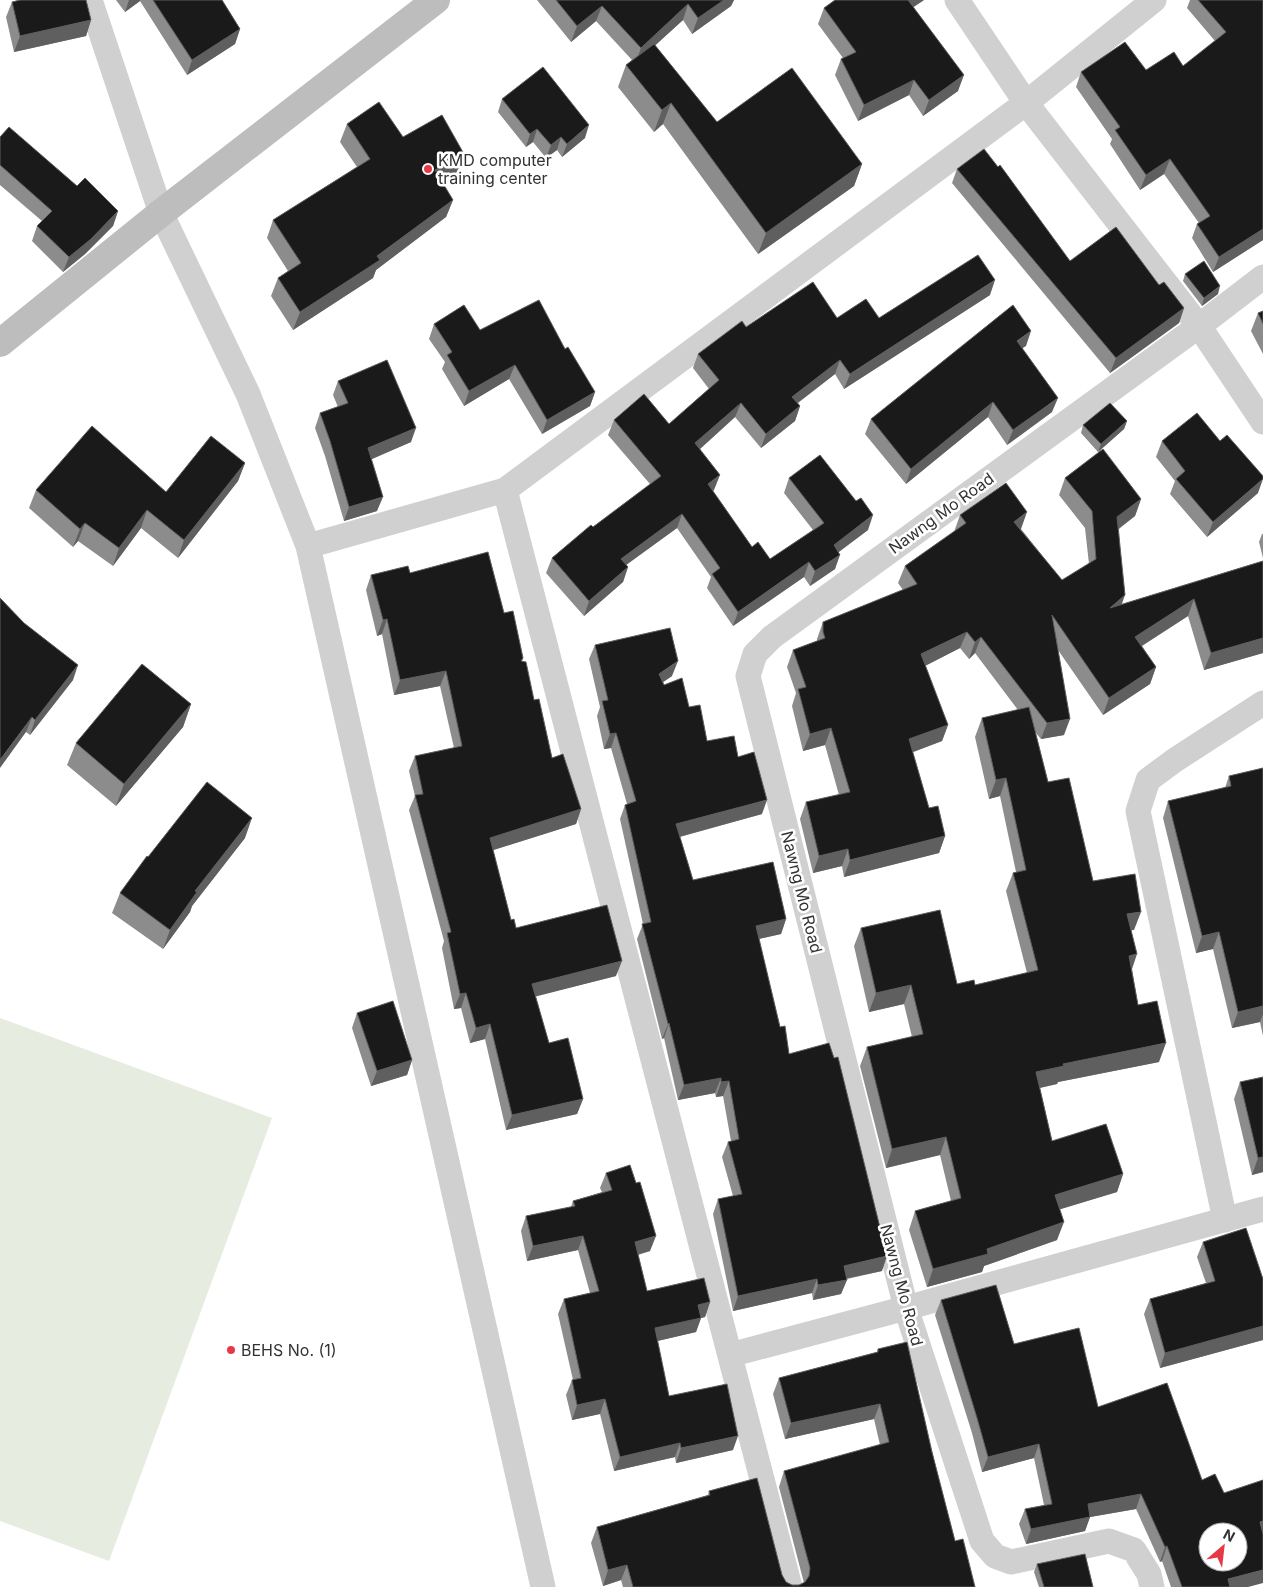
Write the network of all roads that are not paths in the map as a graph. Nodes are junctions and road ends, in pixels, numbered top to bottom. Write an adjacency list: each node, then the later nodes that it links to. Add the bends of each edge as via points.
1 (90, 0): 6 (street)
2 (436, 0): 6 (street)
3 (957, 0): 5 (street)
4 (1154, 0): 5 (street)
5 (1026, 103): 8 (street); 11 (street)
6 (161, 213): 9 (street); 12 (street, via 248,394)
7 (1263, 276): 8 (street, Nawng Mo Road)
8 (1199, 326): 10 (street); 16 (street, Nawng Mo Road, via 772,637 754,654 748,676)
9 (0, 344)
10 (1263, 422)
11 (505, 490): 12 (street); 17 (street)
12 (308, 546): 18 (street)
13 (1263, 703): 15 (street, via 1148,780 1138,811)
14 (1263, 1209): 15 (street)
15 (1226, 1220): 16 (street)
16 (906, 1308): 17 (street); 20 (street, Nawng Mo Road, via 982,1541 995,1556 1011,1562 1109,1541 1134,1550 1149,1574)
17 (730, 1355): 19 (street)
18 (542, 1587)
19 (790, 1587)
20 (1152, 1587)

